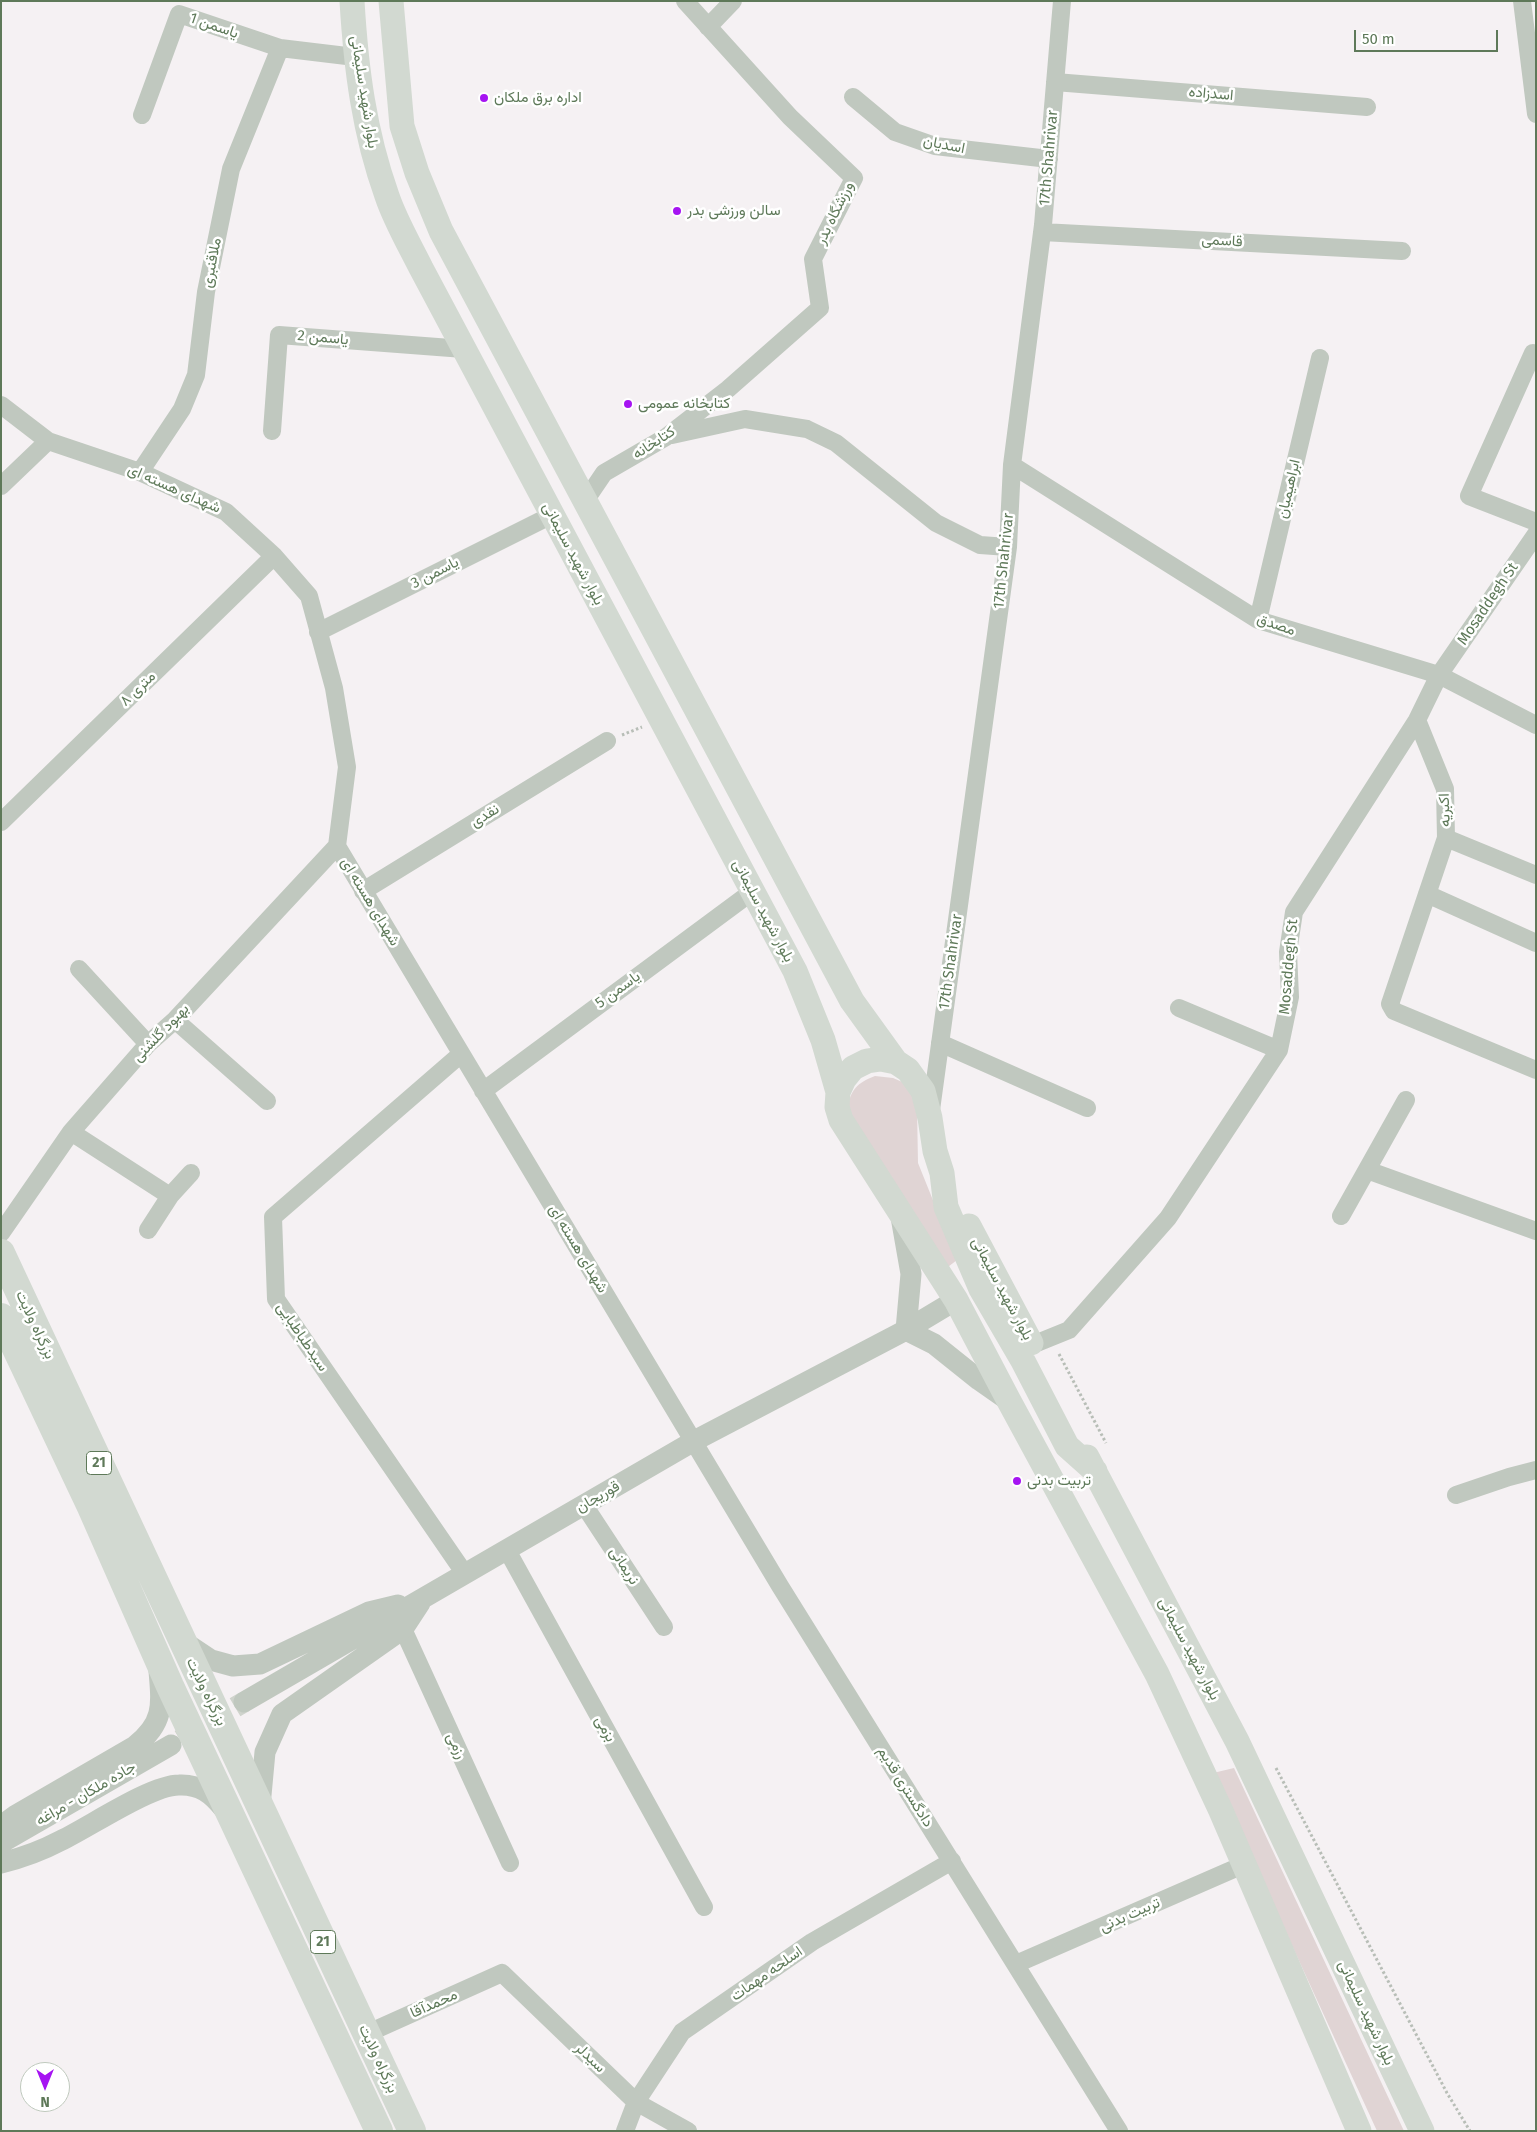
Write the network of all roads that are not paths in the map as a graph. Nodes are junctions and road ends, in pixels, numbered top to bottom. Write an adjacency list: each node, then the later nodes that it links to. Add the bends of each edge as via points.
1 (352, 1): 9 (main road, بلوار شهید سلیمانی)
2 (391, 1): 29 (main road, via 402,126 417,174 441,231)
3 (685, 1): 7 (street, ورزشگاه بدر)
4 (733, 1): 7 (street)
5 (1062, 1): 10 (street, 17th Shahrivar)
6 (1522, 1): 13 (street)
7 (708, 27): 21 (street, ورزشگاه بدر, via 790,118 854,178 813,259 820,308)
8 (280, 48): 9 (street, یاسمن 1); 14 (street, یاسمن 1, via 179,14); 27 (street, ملاقنبری, via 232,169 206,292 196,375 182,409)
9 (356, 57): 18 (main road, بلوار شهید سلیمانی, via 367,132 387,197)
10 (1055, 82): 12 (street, اسدزاده); 15 (street, 17th Shahrivar)
11 (853, 97): 15 (street, اسدیان, via 895,132 935,146)
12 (1368, 107)
13 (1536, 114)
14 (142, 115)
15 (1049, 159): 16 (street, 17th Shahrivar)
16 (1042, 232): 17 (street, قاسمی); 26 (street, 17th Shahrivar)
17 (1402, 251)
18 (464, 349): 23 (street, یاسمن 2, via 279,334); 30 (main road, بلوار شهید سلیمانی)
19 (1533, 353): 31 (street, via 1469,496)
20 (1320, 358): 35 (street, ابراهیمیان)
21 (728, 389): 24 (street, کتابخانه)
22 (1, 405): 25 (street, شهدای هسته ای)
23 (272, 431)
24 (666, 437): 29 (street, کتابخانه, via 604,473); 33 (street, via 745,419 807,429 836,443 936,523 980,544)
25 (48, 441): 27 (street, شهدای هسته ای); 28 (street)
26 (1012, 465): 33 (street, 17th Shahrivar); 35 (street, مصدق)
27 (140, 472): 34 (street, شهدای هسته ای, via 226,512)
28 (1, 486)
29 (585, 501): 56 (main road, via 852,1001)
30 (552, 515): 36 (street, یاسمن 3); 46 (main road, بلوار شهید سلیمانی)
31 (1536, 522)
32 (1536, 534): 37 (street, Mosaddegh St)
33 (1008, 547): 52 (street, 17th Shahrivar)
34 (274, 556): 36 (street, شهدای هسته ای, via 309,596); 41 (street, ۸ متری)
35 (1258, 620): 37 (street, مصدق)
36 (318, 632): 43 (street, شهدای هسته ای, via 334,688 347,767)
37 (1439, 675): 38 (street, Mosaddegh St); 39 (street, مصدق)
38 (1417, 720): 42 (street, اکبریه, via 1445,789); 54 (street, Mosaddegh St, via 1294,912 1288,952 1290,997)
39 (1536, 725)
40 (607, 741): 45 (street, نقدی)
41 (1, 822)
42 (1446, 838): 44 (street, اکبریه); 47 (street)
43 (337, 846): 45 (street, شهدای هسته ای); 51 (street, بهبود گلشنی)
44 (1536, 876)
45 (363, 891): 55 (street, شهدای هسته ای)
46 (753, 891): 58 (street, یاسمن 5); 59 (main road, بلوار شهید سلیمانی, via 795,971 823,1040)
47 (1427, 894): 48 (street); 57 (street, via 1392,993 1390,1004 1394,1011)
48 (1536, 943)
49 (79, 969): 53 (street)
50 (1179, 1008): 54 (street)
51 (175, 1020): 53 (street, بهبود گلشنی); 61 (street)
52 (940, 1043): 62 (street); 63 (street, 17th Shahrivar)
53 (148, 1044): 64 (street, بهبود گلشنی)
54 (1279, 1050): 79 (street, Mosaddegh St, via 1168,1218 1070,1330)
55 (461, 1054): 58 (street, شهدای هسته ای); 87 (street, سیدطباطبایی, via 273,1217 276,1299)
56 (896, 1062): 59 (main road, via 882,1059 867,1061 854,1068); 63 (main road, via 908,1070 923,1091)
57 (1536, 1070)
58 (483, 1091): 81 (street, شهدای هسته ای)
59 (838, 1092): 69 (main road, بلوار شهید سلیمانی, via 837,1107 841,1120)
60 (1406, 1100): 65 (street)
61 (267, 1101)
62 (1087, 1108)
63 (930, 1118): 67 (main road)
64 (71, 1132): 68 (street); 73 (street, بهبود گلشنی)
65 (1367, 1170): 70 (street); 72 (street)
66 (192, 1173): 68 (street)
67 (942, 1173): 75 (main road, via 946,1207); 79 (main road, بلوار شهید سلیمانی)
68 (170, 1196): 71 (street)
69 (901, 1214): 76 (main road, بلوار شهید سلیمانی); 78 (street, via 911,1274)
70 (1341, 1216)
71 (148, 1230)
72 (1536, 1231)
73 (1, 1232)
74 (1, 1253): 91 (highway, بزرگراه ولایت / 21)
75 (981, 1289): 76 (main road); 83 (main road, via 1067,1446)
76 (956, 1300): 78 (street, قوریجان); 80 (main road)
77 (1, 1317): 92 (highway, بزرگراه ولایت / 21, via 91,1507)
78 (906, 1330): 80 (street, via 934,1344); 81 (street, قوریجان)
79 (1032, 1345): 83 (main road, بلوار شهید سلیمانی, via 1048,1383)
80 (1009, 1401): 102 (main road, via 1157,1674)
81 (694, 1441): 85 (street, قوریجان); 99 (street, دادگستری قدیم, via 780,1586)
82 (1536, 1470): 84 (street)
83 (1095, 1471): 114 (main road, بلوار شهید سلیمانی, via 1237,1741)
84 (1456, 1495)
85 (584, 1505): 86 (street, قوریجان); 89 (street, نریمانی)
86 (506, 1550): 87 (street, قوریجان); 103 (street, بزمی)
87 (465, 1574): 88 (street, قوریجان)
88 (422, 1599): 90 (street); 91 (street, via 369,1612 260,1664 233,1666 211,1660); 93 (street, قوریجان)
89 (664, 1627)
90 (403, 1629): 95 (street, via 282,1714 265,1752); 101 (street, رزمی)
91 (181, 1640): 95 (highway, بزرگراه ولایت / 21)
92 (158, 1659): 96 (highway, بزرگراه ولایت / 21); 97 (street, via 161,1711 146,1737)
93 (244, 1702)
94 (171, 1745): 98 (street, جاده ملکان - مراغه)
95 (260, 1806): 106 (highway, بزرگراه ولایت / 21)
96 (232, 1817): 100 (street, via 212,1795 198,1787 160,1788 61,1841); 108 (highway, بزرگراه ولایت / 21)
97 (1, 1826)
98 (1, 1843)
99 (952, 1861): 104 (street, دادگستری قدیم); 107 (street, اسلحه مهمات, via 812,1942 682,2032)
100 (1, 1863)
101 (510, 1863)
102 (1243, 1865): 104 (street, تربیت بدنی); 113 (main road)
103 (704, 1907)
104 (1016, 1964): 112 (street, دادگستری قدیم)
105 (502, 1973): 106 (street, محمدآقا); 107 (street, سیدلر)
106 (366, 2034): 109 (highway, بزرگراه ولایت / 21)
107 (636, 2102): 110 (street, اسلحه مهمات); 111 (street, سیدلر)
108 (379, 2131)
109 (412, 2131)
110 (625, 2131)
111 (688, 2131)
112 (1119, 2131)
113 (1359, 2131)
114 (1422, 2131)

